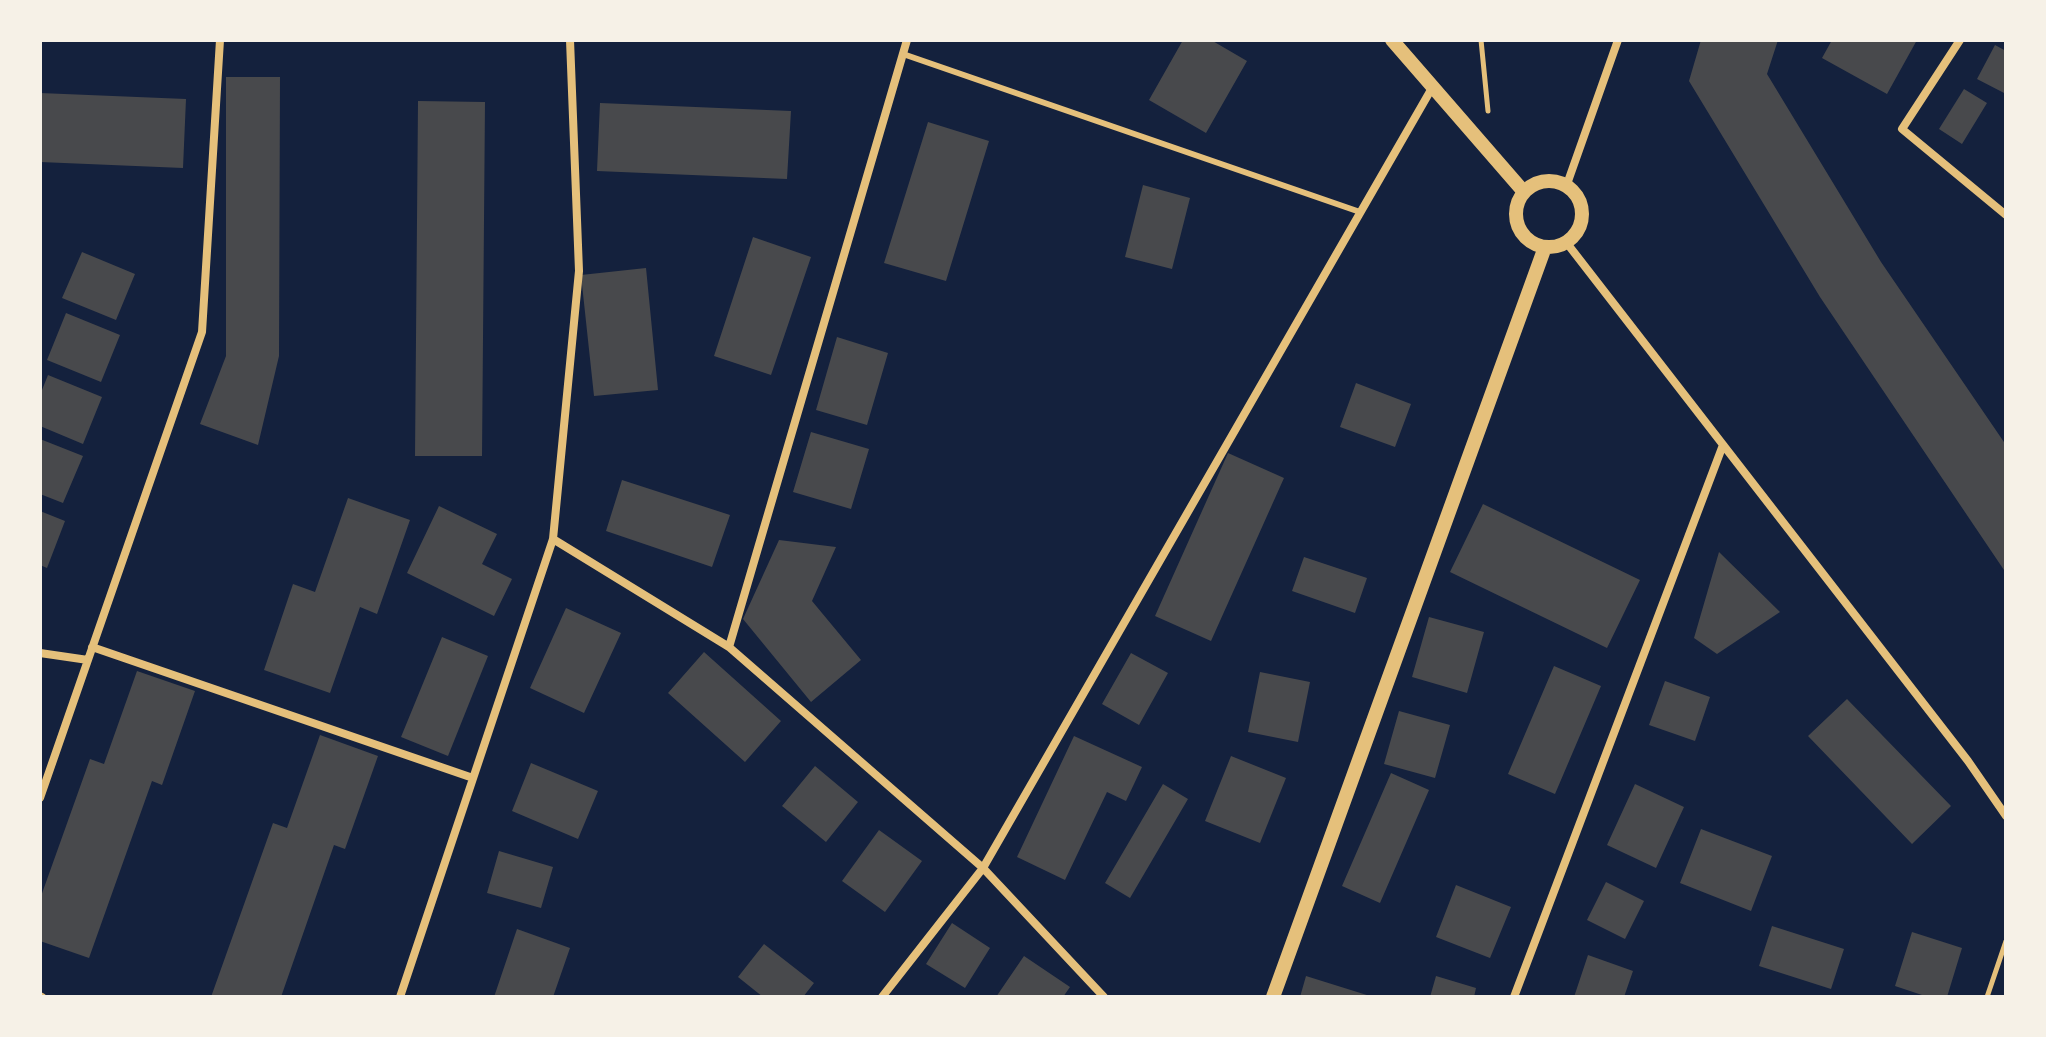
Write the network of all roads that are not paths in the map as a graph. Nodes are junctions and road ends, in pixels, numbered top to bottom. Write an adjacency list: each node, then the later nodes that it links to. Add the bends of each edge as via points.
1 (220, 40): 17 (street, via 202,332)
2 (570, 40): 16 (street, via 579,271)
3 (907, 40): 7 (street)
4 (1392, 40): 8 (street)
5 (1618, 40): 9 (street)
6 (1960, 40): 12 (street, via 1902,129)
7 (903, 54): 11 (lane); 18 (street)
8 (1432, 88): 10 (street); 11 (street)
9 (1566, 187): 10 (street, via 1544,182); 13 (street, via 1575,194 1581,215 1580,226)
10 (1524, 192): 14 (street, via 1517,222 1527,240)
11 (1360, 212): 24 (street)
12 (2006, 215)
13 (1566, 242): 14 (street); 15 (street)
14 (1545, 247): 28 (street)
15 (1723, 445): 23 (street); 29 (street)
16 (553, 539): 18 (street); 21 (street)
17 (92, 647): 20 (street); 21 (street)
18 (729, 647): 24 (street)
19 (40, 653): 20 (street)
20 (88, 660): 22 (street)
21 (473, 778): 25 (street)
22 (40, 798)
23 (2006, 816)
24 (983, 868): 26 (street); 27 (street)
25 (400, 997)
26 (882, 997)
27 (1104, 997)
28 (1273, 997)
29 (1514, 997)

